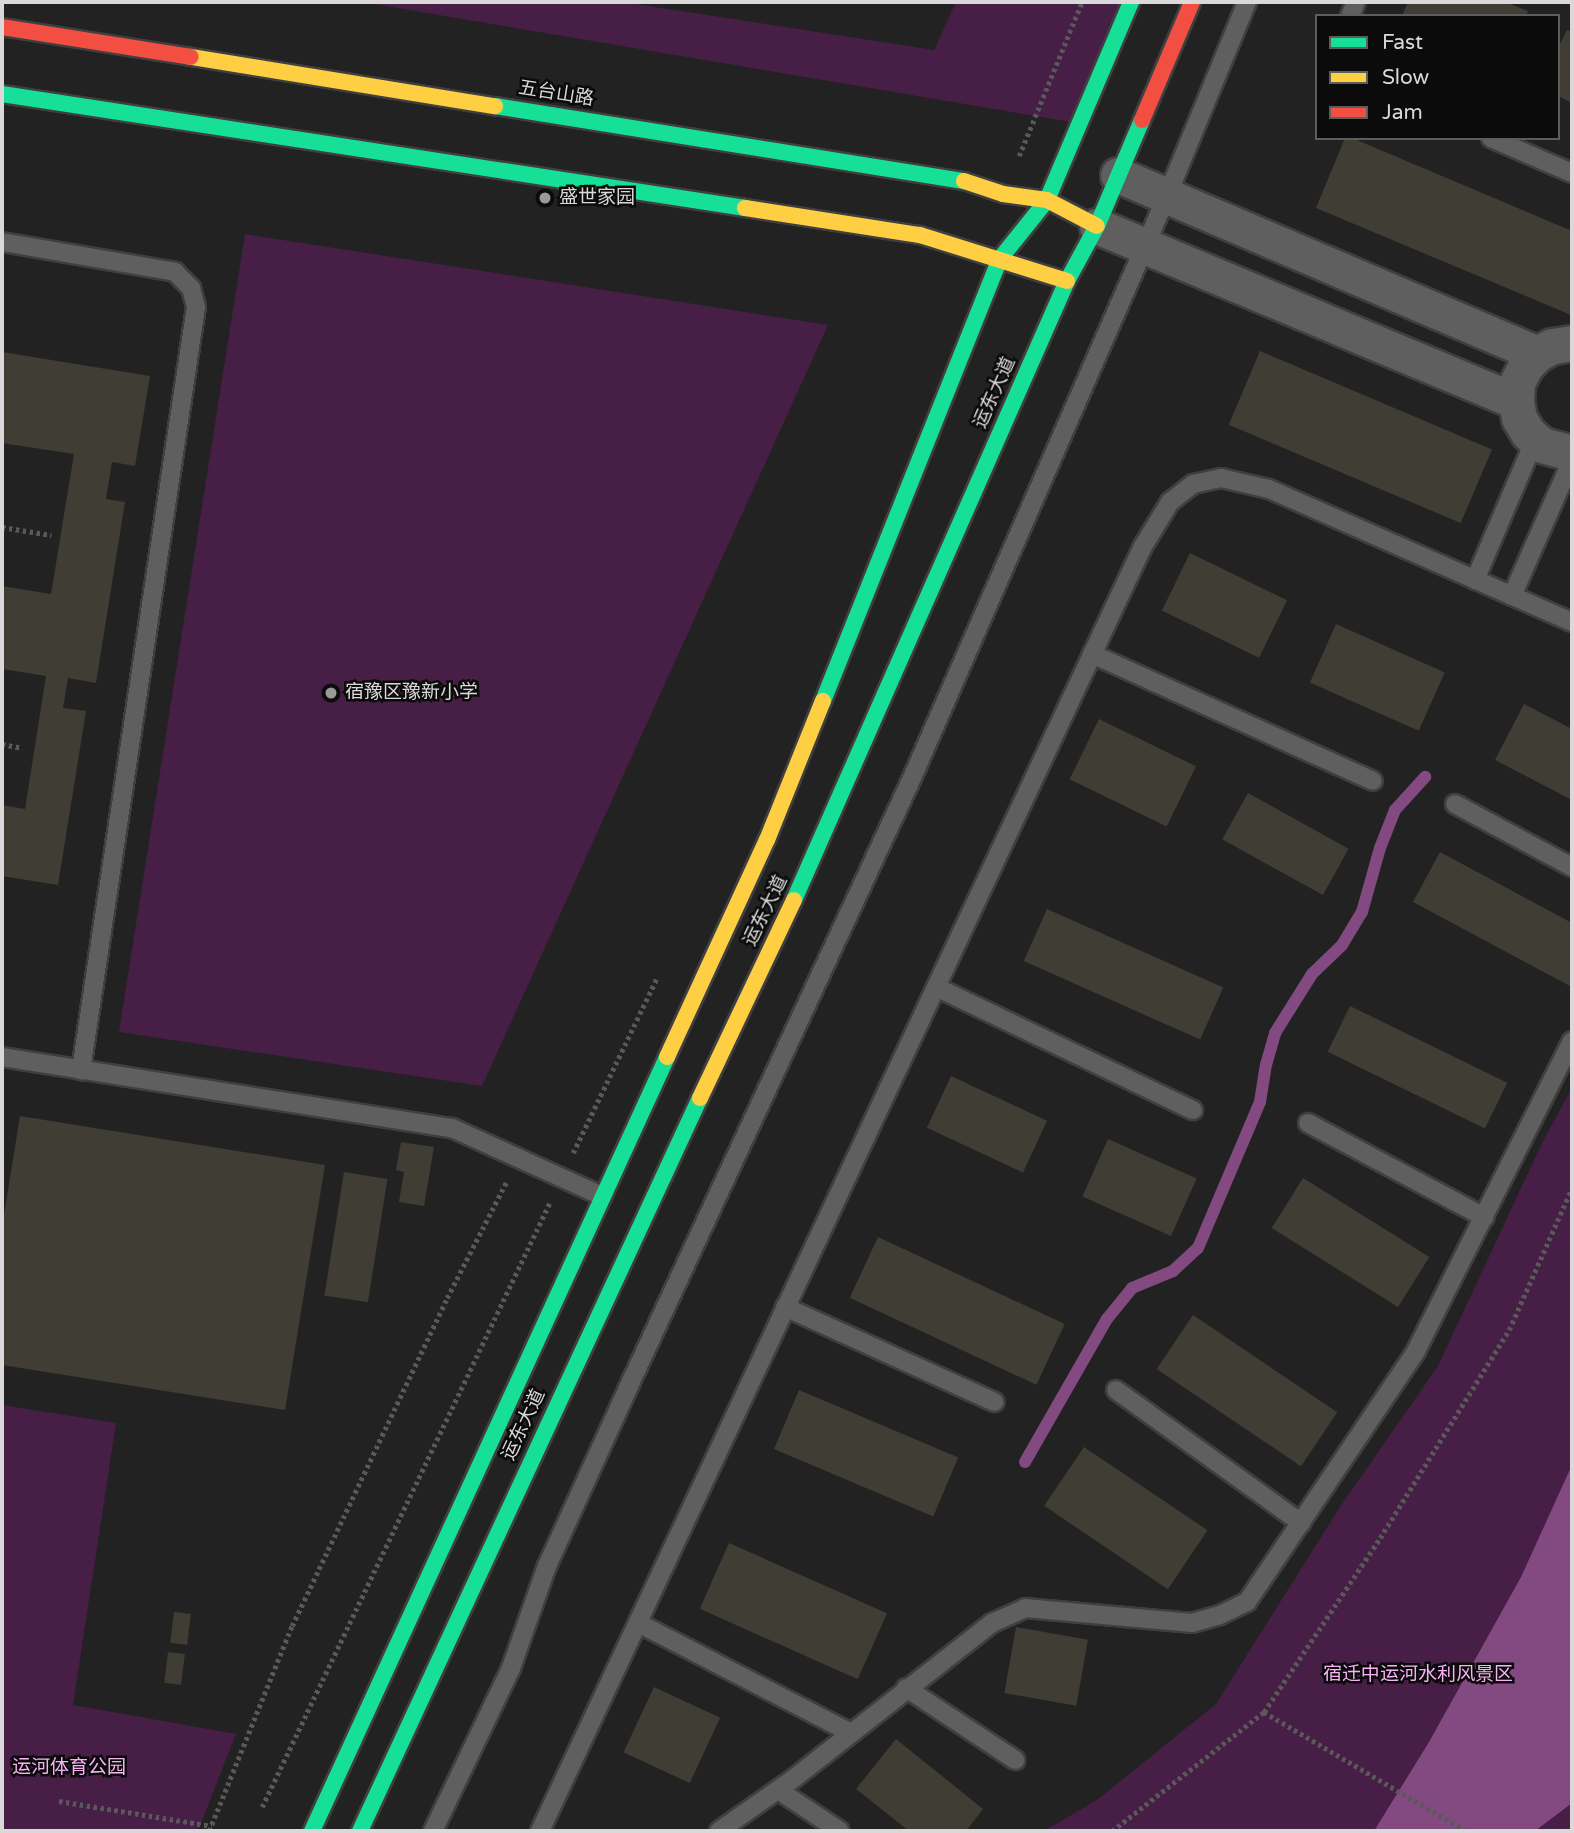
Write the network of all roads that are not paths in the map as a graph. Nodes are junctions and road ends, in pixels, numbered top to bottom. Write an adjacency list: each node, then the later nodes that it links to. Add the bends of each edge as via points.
1 (1131, 2): 10 (main road, 运东大道)
2 (1192, 2): 8 (main road, 运东大道)
3 (1247, 2): 9 (lane)
4 (2, 27): 10 (main road, 五台山路, via 972,182 1003,194)
5 (2, 94): 14 (main road, via 920,236)
6 (1496, 140): 7 (lane)
7 (1572, 173)
8 (1118, 175): 9 (street); 11 (main road, 运东大道)
9 (1167, 196): 13 (lane); 17 (street)
10 (1047, 200): 11 (main road, 五台山路); 14 (main road, 运东大道)
11 (1097, 226): 13 (street); 15 (main road, 运东大道)
12 (2, 242): 32 (lane, via 175,272 191,288 196,307)
13 (1144, 246): 18 (street); 48 (lane, via 912,778 622,1401 547,1566 511,1668)
14 (999, 260): 15 (main road); 35 (main road, 运东大道, via 767,840)
15 (1067, 281): 47 (main road, 运东大道, via 807,874 643,1216)
16 (1572, 341): 17 (street)
17 (1537, 354): 18 (street, via 1517,383)
18 (1516, 401): 19 (street, via 1519,418)
19 (1535, 439): 20 (street); 22 (lane)
20 (1572, 453)
21 (1572, 460): 23 (lane)
22 (1475, 580): 23 (lane); 25 (lane, via 1269,489 1221,478 1193,484 1170,502 1142,548)
23 (1512, 596): 24 (lane)
24 (1572, 622)
25 (1092, 653): 26 (lane); 29 (lane)
26 (1373, 781)
27 (1455, 804): 28 (lane)
28 (1572, 867)
29 (936, 987): 33 (lane); 37 (lane)
30 (1572, 1041): 36 (lane)
31 (2, 1057): 32 (lane)
32 (81, 1070): 35 (lane, via 452,1128)
33 (1193, 1110)
34 (1308, 1123): 36 (lane)
35 (602, 1196): 46 (main road, 运东大道)
36 (1483, 1216): 40 (lane, via 1416,1351)
37 (785, 1307): 39 (lane); 41 (lane)
38 (1116, 1390): 40 (lane)
39 (994, 1402)
40 (1301, 1523): 42 (lane, via 1247,1602 1220,1615 1192,1623 1025,1608 992,1623)
41 (638, 1623): 43 (lane); 49 (lane)
42 (906, 1688): 43 (lane); 44 (lane)
43 (851, 1733): 45 (lane)
44 (1015, 1760)
45 (778, 1790): 50 (lane); 51 (lane)
46 (312, 1831)
47 (360, 1831)
48 (433, 1831)
49 (540, 1831)
50 (719, 1831)
51 (840, 1831)

